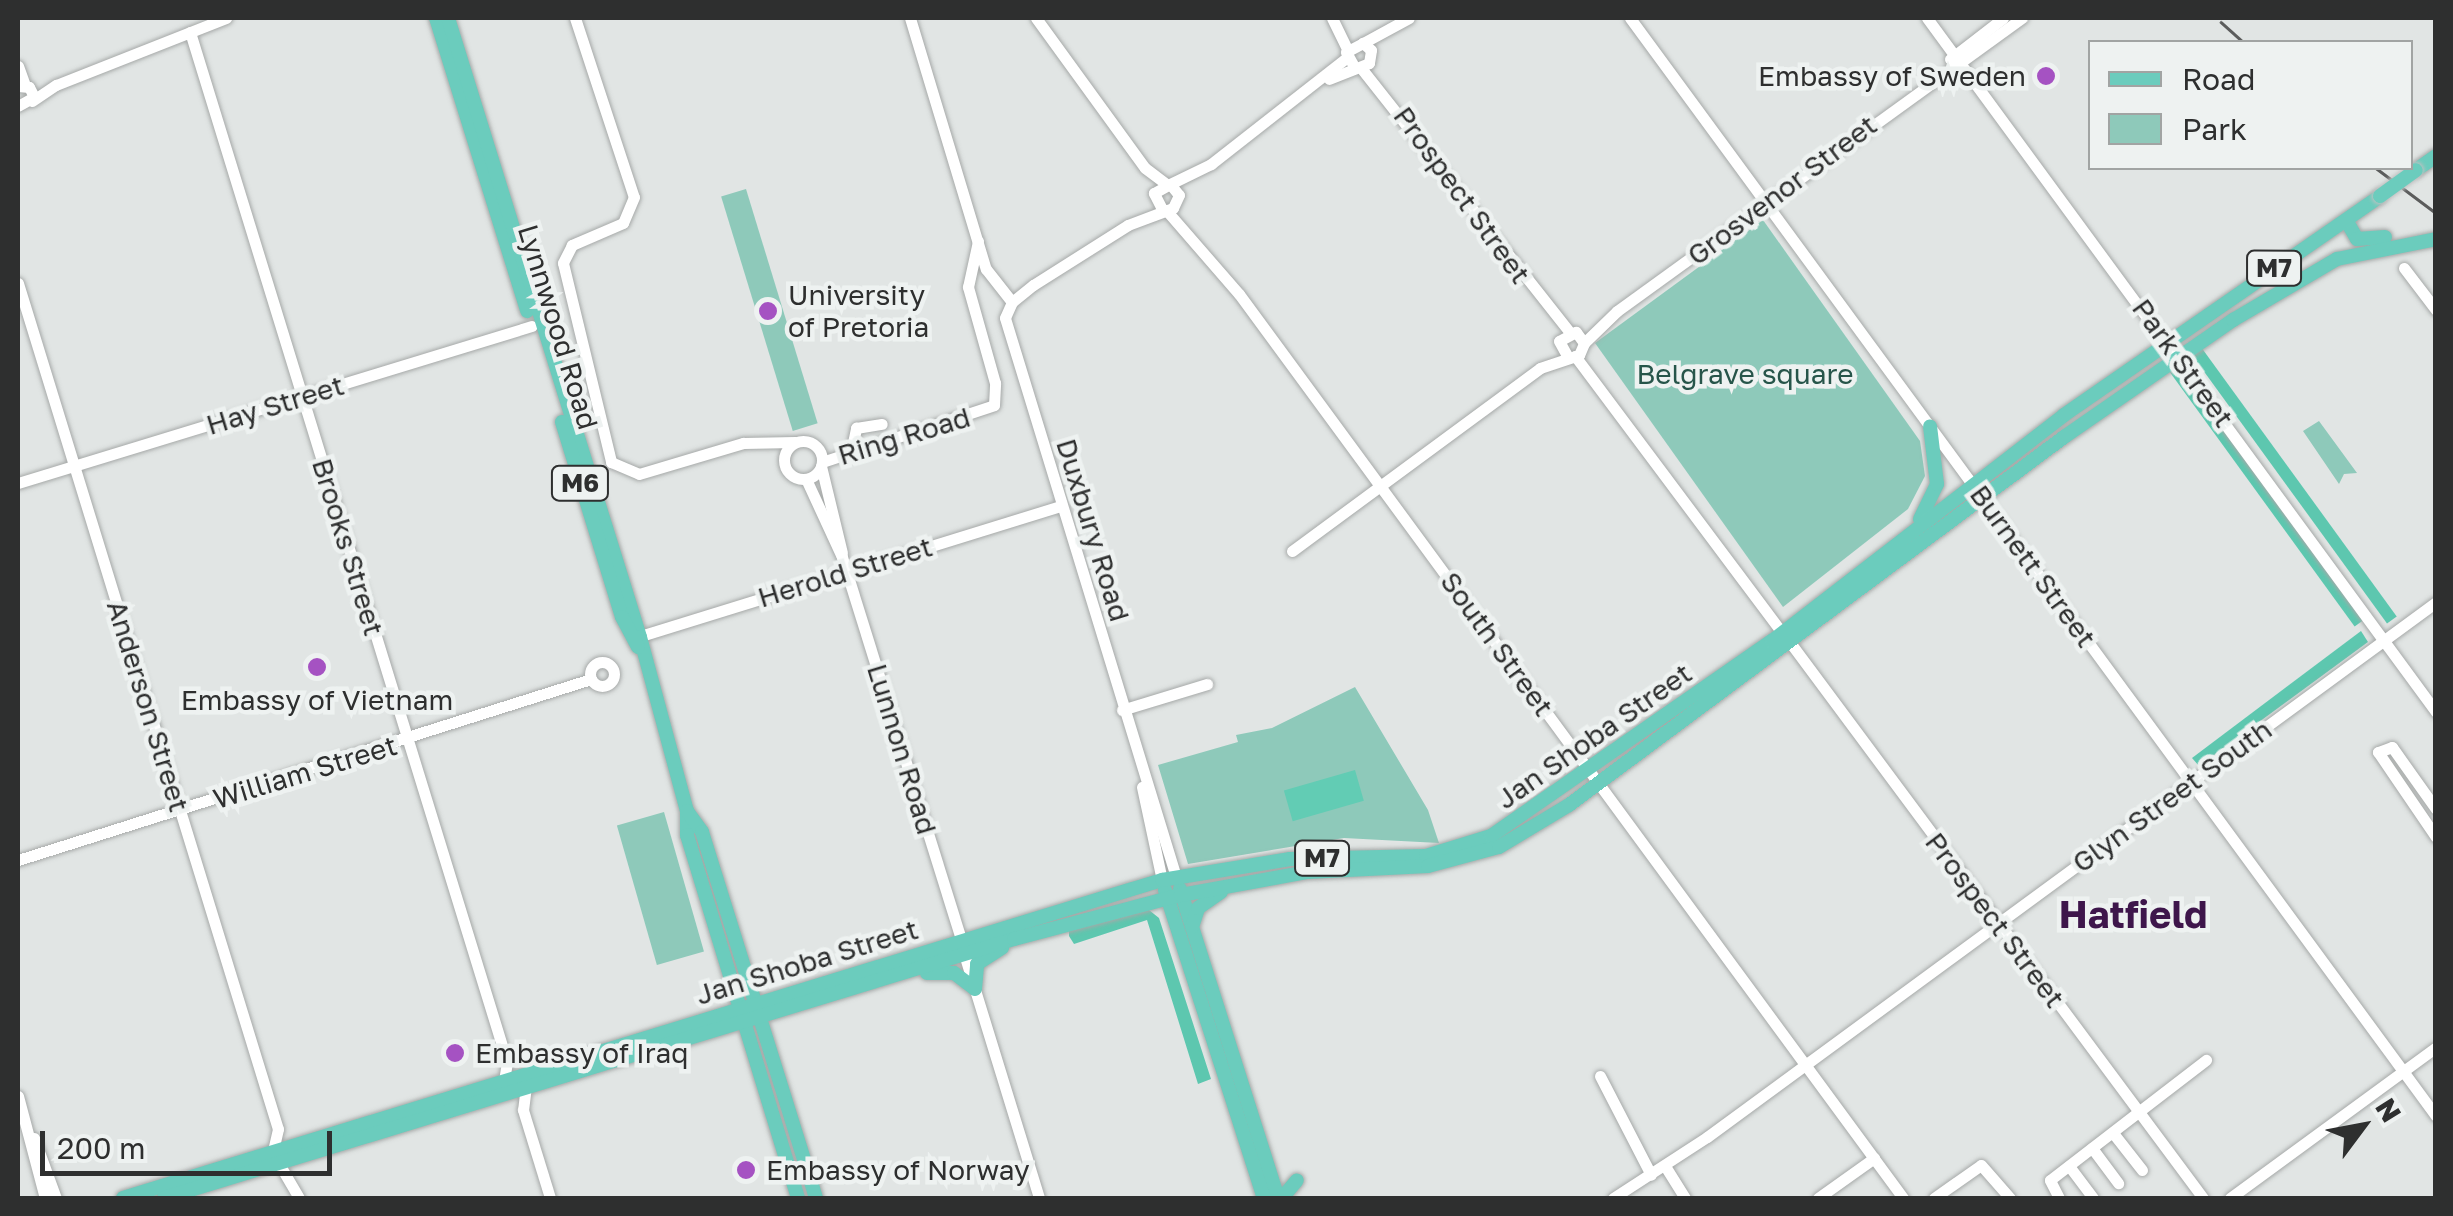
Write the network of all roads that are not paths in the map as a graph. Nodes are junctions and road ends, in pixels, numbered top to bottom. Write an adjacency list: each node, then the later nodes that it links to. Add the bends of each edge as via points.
1 (226, 18): 13 (street)
2 (436, 18): 37 (main road, Lynnwood Road / M6)
3 (448, 18): 64 (main road, Lynnwood Road / M6)
4 (575, 18): 47 (street, Ring Road, via 634,197 623,223 572,245 563,263 611,462 640,474 736,445)
5 (910, 18): 31 (street, Ring Road)
6 (1036, 18): 23 (street)
7 (1630, 18): 27 (street, Burnett Street)
8 (1927, 18): 15 (street, Park Street)
9 (2003, 18): 15 (street, Grosvenor Street)
10 (2022, 18): 15 (street, Grosvenor Street)
11 (1334, 21): 14 (street, Prospect Street)
12 (1404, 21): 14 (street)
13 (190, 32): 18 (street); 43 (street, Brooks Street)
14 (1359, 55): 22 (street); 34 (street, Prospect Street)
15 (1956, 58): 27 (street, Grosvenor Street); 38 (street, Park Street)
16 (18, 66): 17 (street)
17 (24, 86): 18 (street); 19 (street)
18 (55, 86): 19 (street)
19 (32, 101): 20 (street)
20 (18, 106)
21 (2436, 156): 28 (main road, Jan Shoba Street / M7, bridge)
22 (1210, 164): 24 (street); 25 (street)
23 (1146, 168): 24 (street); 26 (street)
24 (1168, 184): 25 (street, South Street); 26 (street)
25 (1179, 198): 26 (street); 29 (street, South Street)
26 (1159, 202): 29 (street, South Street); 35 (street)
27 (1765, 203): 40 (street, Grosvenor Street); 45 (street, Burnett Street)
28 (2346, 220): 30 (main road, via 2357,239); 38 (main road, Jan Shoba Street / M7)
29 (1195, 236): 54 (street, South Street)
30 (2428, 239): 41 (main road, M7, via 2322,264)
31 (978, 242): 35 (street, Ring Road, via 990,278); 48 (street, Ring Road, via 968,288 996,401 975,416)
32 (2404, 268): 36 (street)
33 (18, 283): 51 (street, Anderson Street)
34 (1539, 300): 39 (street, Prospect Street); 40 (street, Prospect Street)
35 (1012, 302): 56 (street, Duxbury Road, via 1008,336)
36 (2436, 310)
37 (532, 326): 43 (street, Hay Street); 64 (main road, Lynnwood Road / M6)
38 (2168, 341): 41 (street, Park Street); 55 (main road, Jan Shoba Street / M7)
39 (1558, 343): 40 (street, Prospect Street); 42 (street, Grosvenor Street)
40 (1576, 345): 42 (street, Grosvenor Street); 62 (street, Prospect Street)
41 (2179, 356): 55 (main road, Jan Shoba Street / M7); 63 (street, Park Street)
42 (1540, 368): 54 (street, Grosvenor Street)
43 (302, 396): 51 (street, Hay Street); 69 (street, Brooks Street)
44 (882, 424): 48 (street, via 856,428)
45 (1930, 426): 55 (street, Burnett Street); 57 (main road, via 1936,489)
46 (795, 442): 47 (street, Ring Road); 49 (street); 50 (street, via 816,446)
47 (767, 444): 49 (street)
48 (851, 452): 50 (street, Ring Road)
49 (784, 462): 52 (street, via 791,475)
50 (822, 464): 52 (street); 59 (street, Lunnon Road)
51 (74, 465): 53 (street, Hay Street); 73 (street, Anderson Street)
52 (806, 479): 59 (street, Lunnon Road)
53 (18, 483)
54 (1380, 486): 58 (street, Grosvenor Street); 70 (street, South Street)
55 (1978, 491): 57 (main road, Jan Shoba Street / M7); 62 (main road, Jan Shoba Street / M7); 71 (street, Burnett Street)
56 (1060, 506): 60 (street, Herold Street); 67 (street, Duxbury Road)
57 (1903, 538): 62 (main road, Jan Shoba Street / M7)
58 (1292, 551)
59 (842, 558): 60 (street, Lunnon Road)
60 (847, 572): 64 (street, Herold Street); 83 (street, Lunnon Road)
61 (2436, 602): 63 (street, Glyn Street South)
62 (1786, 636): 70 (main road, Jan Shoba Street / M7); 80 (street, Prospect Street)
63 (2383, 640): 68 (street, Park Street); 71 (street, Glyn Street South)
64 (636, 641): 74 (main road, Lynnwood Road / M6)
65 (591, 678): 69 (street, William Street)
66 (1207, 684): 67 (street)
67 (1122, 710): 77 (street, Duxbury Road)
68 (2436, 712)
69 (408, 740): 73 (street, William Street); 90 (street, Brooks Street)
70 (1596, 777): 77 (main road, Jan Shoba Street / M7, via 1517,823 1453,850 1398,859 1290,859); 78 (main road, Jan Shoba Street / M7, via 1530,832 1468,858); 91 (street, South Street)
71 (2191, 781): 80 (street, Glyn Street South); 92 (street, Burnett Street)
72 (2436, 809): 75 (street, via 2392,747 2378,752)
73 (180, 810): 76 (street, William Street); 101 (street, Anderson Street)
74 (687, 811): 86 (main road, Lynnwood Road / M6, via 702,832); 87 (main road, Lynnwood Road / M6, via 687,835)
75 (2436, 837)
76 (18, 860)
77 (1169, 878): 79 (main road, Duxbury Road); 83 (main road, Jan Shoba Street / M7)
78 (1246, 881): 79 (main road, Jan Shoba Street / M7); 81 (main road, via 1204,902)
79 (1175, 896): 81 (main road, Duxbury Road); 82 (main road, Jan Shoba Street / M7); 103 (main road, Duxbury Road)
80 (1998, 924): 91 (street, Glyn Street South); 98 (street, Prospect Street)
81 (1192, 928): 112 (main road, Duxbury Road)
82 (1017, 938): 83 (main road); 85 (main road, via 978,964)
83 (962, 947): 84 (main road, Jan Shoba Street / M7); 85 (street, Lunnon Road); 86 (main road, Jan Shoba Street / M7)
84 (901, 974): 85 (main road, via 950,972); 86 (main road, Jan Shoba Street / M7)
85 (975, 989): 124 (street, Lunnon Road)
86 (759, 1010): 87 (main road, Jan Shoba Street / M7); 123 (main road, Lynnwood Road / M6)
87 (742, 1015): 94 (main road, Jan Shoba Street / M7); 122 (main road, Lynnwood Road / M6)
88 (2436, 1046): 92 (street)
89 (2206, 1060): 98 (street)
90 (507, 1062): 94 (street); 95 (street, Brooks Street)
91 (1806, 1064): 107 (street, South Street); 108 (street, Glyn Street South)
92 (2403, 1070): 99 (street, Burnett Street); 136 (street)
93 (1600, 1076): 111 (street)
94 (525, 1081): 95 (main road, Jan Shoba Street / M7); 97 (street)
95 (504, 1088): 97 (street); 105 (main road, Jan Shoba Street / M7)
96 (18, 1096): 100 (street)
97 (523, 1110): 121 (street)
98 (2138, 1111): 102 (street); 135 (street, Prospect Street)
99 (2436, 1116)
100 (24, 1117): 116 (street); 117 (street)
101 (278, 1129): 105 (street); 106 (street, Anderson Street)
102 (2113, 1133): 104 (street); 110 (street)
103 (1244, 1137): 112 (main road); 125 (main road, Duxbury Road)
104 (2092, 1148): 109 (street); 115 (street)
105 (296, 1150): 106 (main road, Jan Shoba Street / M7); 114 (street)
106 (276, 1156): 114 (street); 118 (main road, Jan Shoba Street / M7); 119 (main road, Jan Shoba Street / M7)
107 (1874, 1158): 129 (street); 130 (street, South Street)
108 (1665, 1166): 111 (street, Glyn Street South); 128 (street)
109 (2069, 1166): 133 (street, via 2050,1180); 134 (street)
110 (2142, 1170)
111 (1650, 1174): 127 (street, Glyn Street South)
112 (1272, 1179): 125 (main road); 126 (main road, Duxbury Road)
113 (1297, 1180): 126 (main road)
114 (294, 1181): 120 (street)
115 (2118, 1183)
116 (46, 1198)
117 (56, 1198)
118 (123, 1198)
119 (164, 1198)
120 (299, 1198)
121 (550, 1198)
122 (798, 1198)
123 (816, 1198)
124 (1040, 1198)
125 (1266, 1198)
126 (1280, 1198)
127 (1613, 1198)
128 (1685, 1198)
129 (1818, 1198)
130 (1903, 1198)
131 (1934, 1198): 132 (street, via 1981,1165)
132 (2010, 1198)
133 (2059, 1198)
134 (2093, 1198)
135 (2203, 1198)
136 (2230, 1198)

